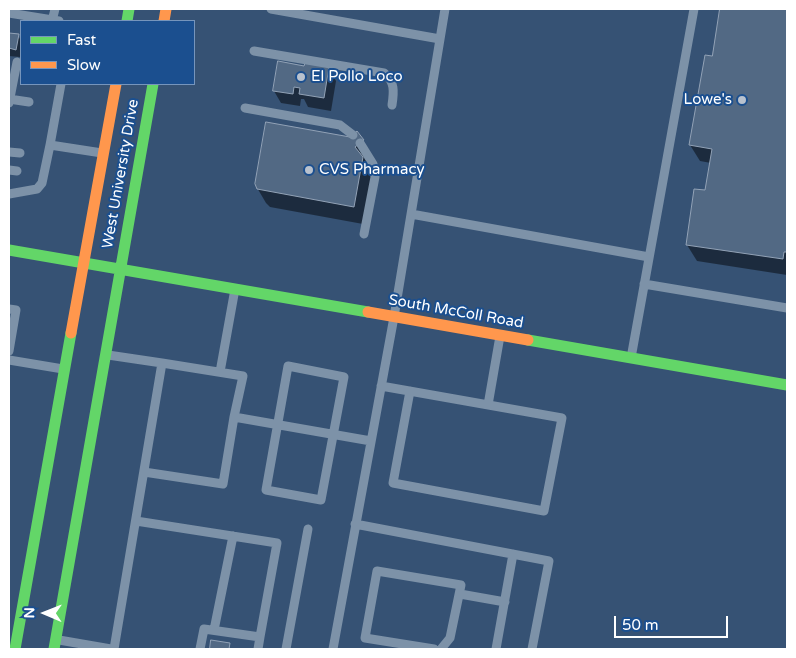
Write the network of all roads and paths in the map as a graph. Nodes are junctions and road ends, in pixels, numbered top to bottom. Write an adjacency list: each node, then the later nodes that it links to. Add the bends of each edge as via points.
1 (271, 9): 4 (lane)
2 (446, 9): 7 (lane)
3 (694, 9): 27 (lane)
4 (285, 10): 7 (lane)
5 (9, 13): 6 (lane)
6 (48, 20)
7 (440, 39): 24 (lane)
8 (254, 50): 15 (lane, via 384,73 389,76 394,89)
9 (16, 62): 13 (lane)
10 (61, 85): 18 (lane, via 49,123)
11 (116, 85): 22 (main road, West University Drive)
12 (153, 85): 29 (main road, West University Drive)
13 (9, 101): 14 (lane)
14 (29, 102)
15 (392, 105)
16 (245, 108): 17 (lane, via 340,125)
17 (353, 135)
18 (48, 141): 22 (lane); 23 (lane, via 40,175 42,183 37,188)
19 (360, 143): 25 (lane, via 373,164 375,178)
20 (9, 152): 21 (lane)
21 (20, 153)
22 (104, 153): 28 (main road, West University Drive)
23 (9, 194)
24 (411, 214): 27 (lane); 34 (lane)
25 (364, 234)
26 (9, 250): 28 (main road, South McColl Road)
27 (649, 257): 30 (lane)
28 (85, 264): 29 (main road, South McColl Road); 41 (main road, West University Drive)
29 (120, 269): 31 (main road, South McColl Road); 37 (main road, West University Drive)
30 (644, 284): 32 (lane); 38 (lane)
31 (235, 289): 34 (main road, South McColl Road); 42 (lane)
32 (787, 308)
33 (9, 309): 36 (lane, via 16,310)
34 (394, 317): 35 (main road, South McColl Road); 44 (lane)
35 (500, 335): 38 (main road, South McColl Road); 46 (lane)
36 (9, 351)
37 (105, 354): 40 (lane); 61 (main road, West University Drive)
38 (631, 358): 43 (main road, South McColl Road)
39 (9, 360): 41 (lane)
40 (162, 363): 42 (lane); 51 (lane)
41 (66, 370): 62 (main road, West University Drive)
42 (220, 372): 47 (lane, via 243,376)
43 (787, 385)
44 (381, 386): 45 (lane); 50 (lane)
45 (410, 391): 46 (lane); 46 (lane, via 393,483 544,511 562,418)
46 (488, 405)
47 (234, 417): 48 (lane); 51 (lane, via 224,484)
48 (278, 425): 49 (lane); 49 (lane, via 288,366 344,377); 49 (lane, via 266,490 275,492 321,500)
49 (334, 435): 50 (lane)
50 (371, 441): 53 (lane)
51 (144, 472): 52 (lane)
52 (136, 521): 55 (lane); 63 (lane)
53 (355, 524): 56 (lane); 67 (lane)
54 (308, 530): 66 (lane)
55 (233, 536): 59 (lane); 60 (lane, via 277,544)
56 (513, 554): 58 (lane); 71 (lane, via 549,561)
57 (460, 594): 58 (lane); 68 (lane, via 461,586 377,571 365,638); 69 (lane, via 450,638)
58 (505, 602): 70 (lane)
59 (214, 630): 60 (lane); 64 (lane, via 204,629)
60 (260, 637): 65 (lane)
61 (55, 645): 63 (lane)
62 (15, 649)
63 (113, 649)
64 (200, 649)
65 (258, 649)
66 (286, 649)
67 (332, 649)
68 (434, 649)
69 (441, 649)
70 (496, 649)
71 (532, 649)

